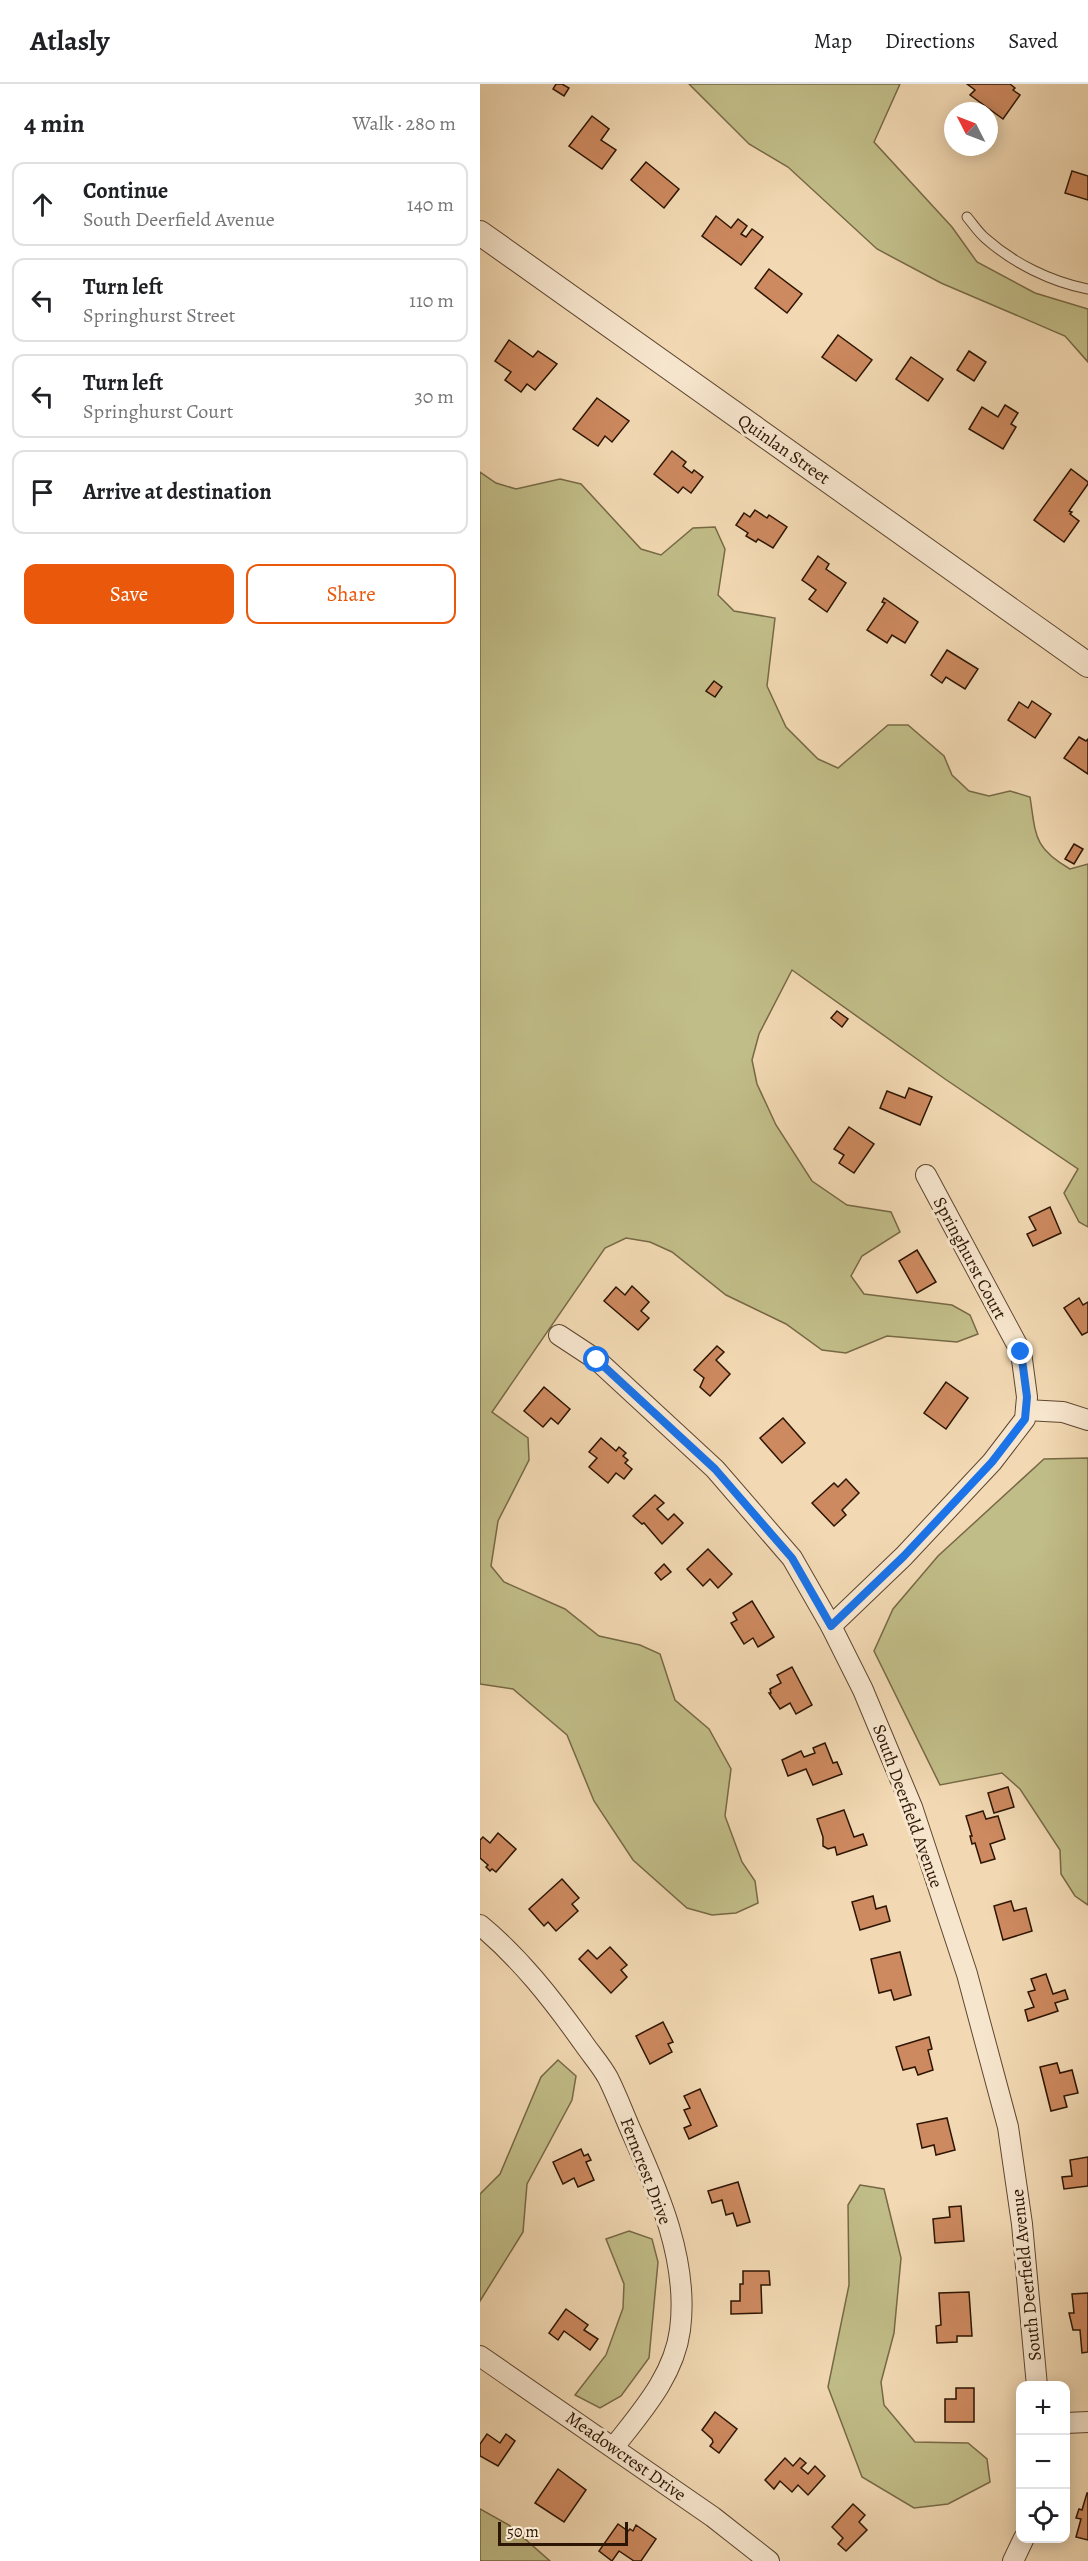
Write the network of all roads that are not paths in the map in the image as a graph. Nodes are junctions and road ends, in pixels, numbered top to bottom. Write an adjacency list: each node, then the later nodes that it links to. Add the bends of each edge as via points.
1 (967, 217): 3 (lane, via 984,238 1022,264 1062,284)
2 (480, 233): 4 (street, Quinlan Street)
3 (1088, 289)
4 (1088, 665)
5 (926, 1175): 7 (street, Springhurst Court, via 1021,1352)
6 (560, 1335): 9 (street, South Deerfield Avenue, via 597,1360 715,1469 792,1558)
7 (1026, 1410): 8 (street, via 1063,1412); 9 (street, via 1025,1419 992,1462 904,1556)
8 (1088, 1420)
9 (831, 1626): 12 (street, South Deerfield Avenue, via 863,1690 912,1807 967,1974 1008,2127 1022,2223)
10 (480, 1925): 15 (street, Ferncrest Drive, via 525,1968 608,2078 655,2185 676,2255 680,2330 672,2357 657,2390)
11 (480, 2356): 15 (street, Meadowcrest Drive)
12 (1037, 2381)
13 (1088, 2422): 14 (street)
14 (1070, 2423)
15 (614, 2447): 17 (street, Meadowcrest Drive)
16 (1022, 2543): 18 (street)
17 (769, 2561)
18 (1013, 2561)

